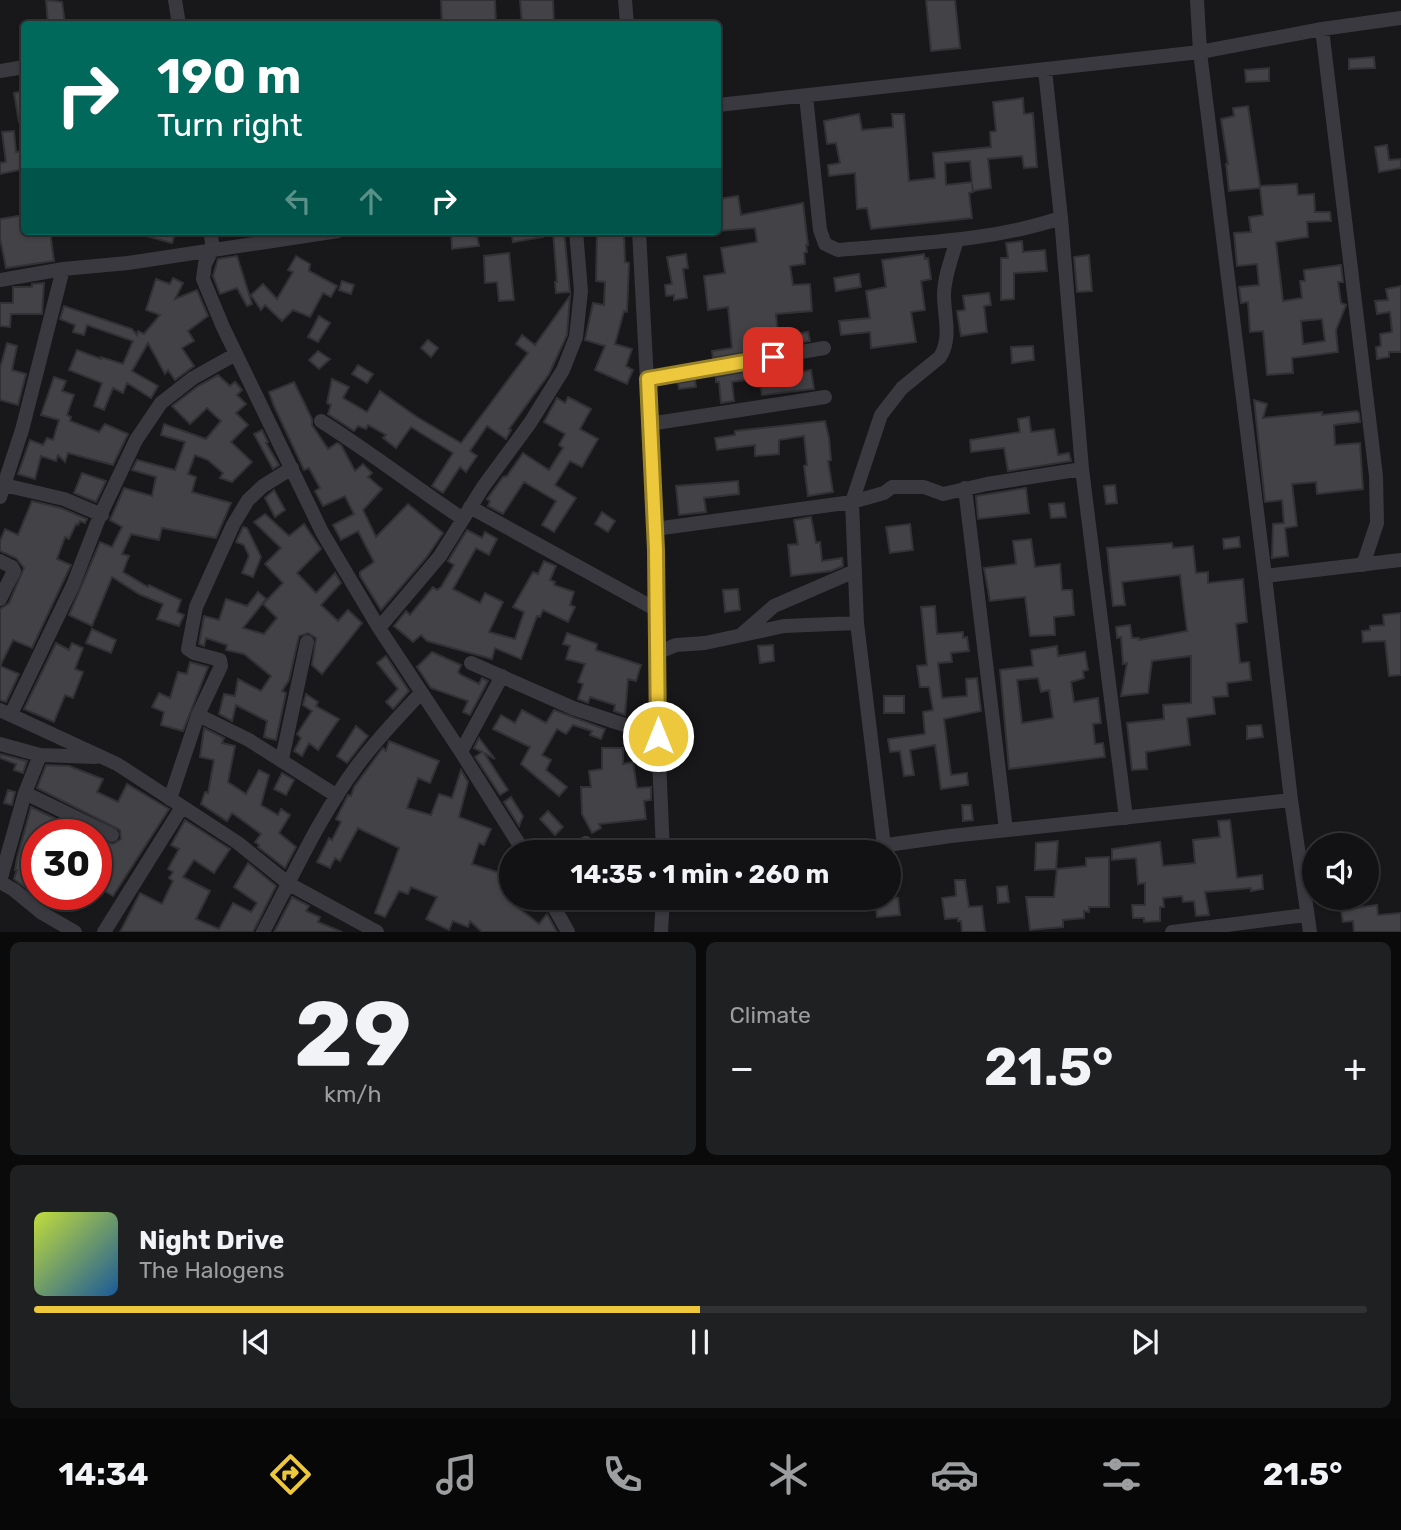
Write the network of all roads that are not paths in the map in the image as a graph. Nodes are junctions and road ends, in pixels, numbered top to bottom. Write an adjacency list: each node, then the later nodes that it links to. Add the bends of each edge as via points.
1 (175, 0): 5 (street)
2 (625, 0): 6 (street)
3 (1197, 0): 8 (street)
4 (1401, 18): 7 (street)
5 (178, 21)
6 (627, 21)
7 (1322, 29): 8 (street); 39 (street, via 1376,476 1377,523)
8 (1200, 52): 10 (street); 41 (street)
9 (21, 68): 11 (street)
10 (1045, 70): 12 (street); 14 (street)
11 (0, 71)
12 (806, 96): 13 (street); 19 (street, via 825,244 838,250)
13 (721, 105)
14 (1061, 218): 19 (street, via 1024,230); 30 (street)
15 (211, 235): 20 (street)
16 (309, 235): 20 (street)
17 (576, 235): 34 (street, via 581,291 576,337 563,370)
18 (639, 235): 25 (street)
19 (957, 240): 33 (street, via 944,294 944,351 902,388 881,415)
20 (213, 248): 21 (street); 24 (street, via 203,279)
21 (63, 269): 22 (street); 32 (street)
22 (0, 280)
23 (824, 348): 25 (street)
24 (236, 354): 29 (street); 35 (street, via 161,403 136,439)
25 (648, 379): 28 (street)
26 (825, 397): 28 (street)
27 (321, 421): 34 (street, via 392,471)
28 (649, 424): 36 (street)
29 (292, 468): 45 (street, via 322,532); 53 (street, via 248,500 196,607 188,649 220,660 221,666)
30 (1082, 469): 31 (street); 64 (street)
31 (965, 488): 33 (street, via 943,494 924,487 892,487); 66 (street)
32 (2, 489): 35 (street, via 64,499)
33 (852, 502): 36 (street); 40 (street)
34 (466, 513): 43 (street); 45 (street, via 440,556)
35 (102, 515): 52 (street, via 73,585)
36 (655, 529): 43 (street)
37 (1401, 560): 39 (street)
38 (0, 561): 42 (street, via 13,571)
39 (1363, 565): 41 (street)
40 (855, 572): 44 (street); 46 (street, via 774,606)
41 (1265, 576): 62 (street)
42 (0, 599)
43 (657, 610): 48 (street)
44 (857, 623): 46 (street, via 784,626); 69 (street)
45 (379, 628): 51 (street)
46 (742, 634): 48 (street)
47 (307, 642): 59 (street)
48 (659, 652): 54 (street)
49 (471, 663): 50 (street)
50 (502, 676): 54 (street, via 573,708); 56 (street)
51 (421, 693): 56 (street); 61 (street, via 364,757)
52 (6, 712): 58 (street)
53 (198, 715): 59 (street); 63 (street)
54 (658, 736): 68 (street)
55 (0, 744): 57 (street)
56 (461, 752): 67 (street)
57 (40, 755): 58 (street); 60 (street)
58 (103, 758): 63 (street)
59 (282, 760): 61 (street)
60 (25, 793): 65 (street); 71 (street)
61 (337, 796): 72 (street)
62 (1291, 800): 64 (street); 75 (street)
63 (176, 803): 72 (street, via 238,843); 77 (street)
64 (1126, 818): 66 (street)
65 (79, 819)
66 (1006, 830): 70 (street)
67 (516, 840)
68 (662, 840)
69 (883, 840)
70 (901, 843)
71 (0, 882): 76 (street)
72 (289, 884): 78 (street); 79 (street)
73 (556, 910): 80 (street)
74 (663, 910): 81 (street)
75 (1306, 915): 82 (street); 83 (street)
76 (75, 932)
77 (104, 932)
78 (263, 932)
79 (377, 932)
80 (568, 932)
81 (662, 932)
82 (1172, 932)
83 (1310, 932)

